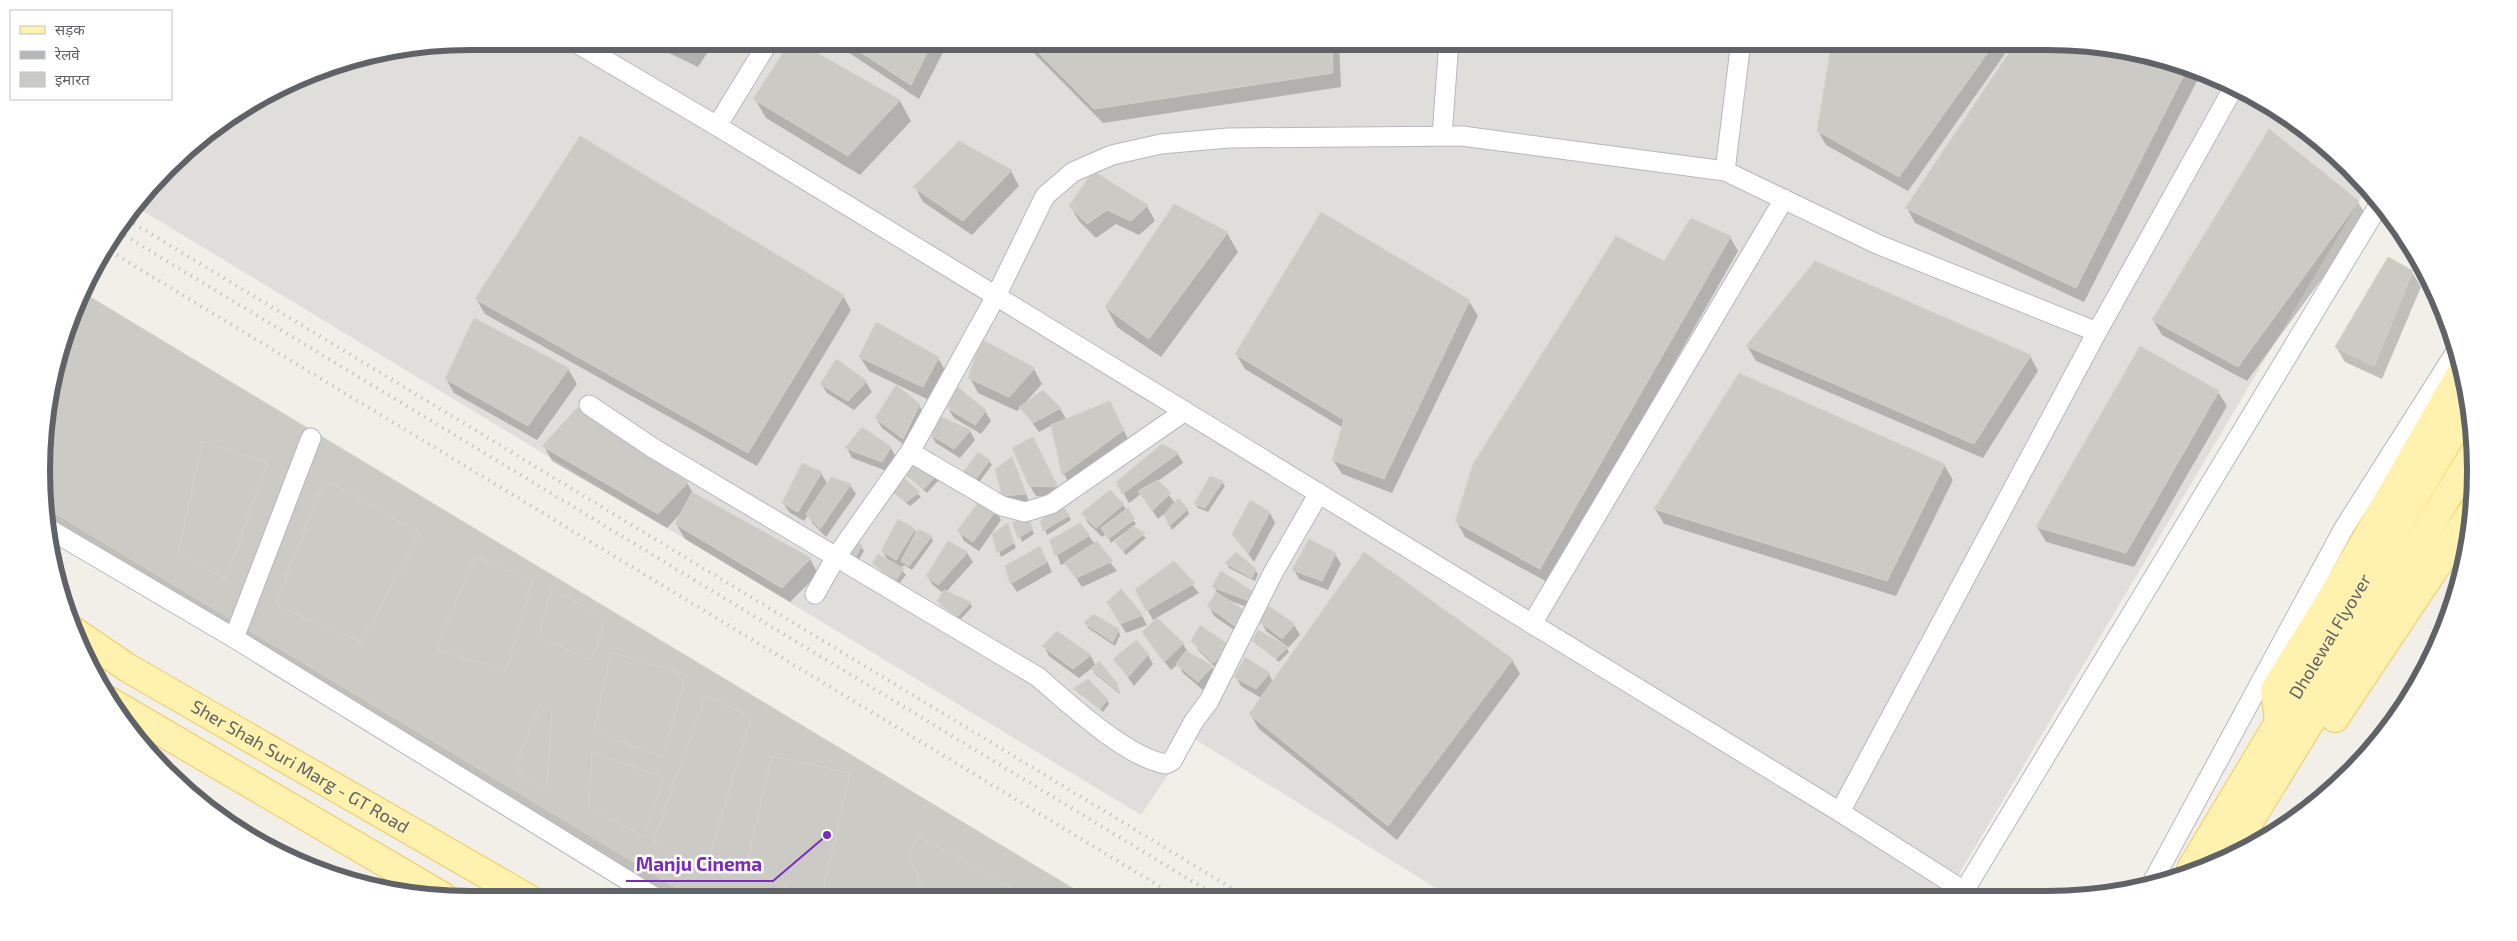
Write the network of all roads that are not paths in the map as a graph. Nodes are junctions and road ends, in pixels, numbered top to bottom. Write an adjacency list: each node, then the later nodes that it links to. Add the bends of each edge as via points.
1 (588, 50): 6 (street)
2 (764, 50): 6 (street)
3 (1448, 50): 7 (street)
4 (1740, 50): 8 (street)
5 (2231, 92): 12 (street)
6 (717, 126): 11 (street)
7 (1442, 136): 8 (street); 11 (street, via 1228,138 1160,144 1112,156 1073,172 1045,196)
8 (1725, 171): 9 (street)
9 (1784, 199): 12 (street, via 1877,244); 26 (street)
10 (2376, 210): 40 (street)
11 (996, 296): 16 (street); 19 (street)
12 (2097, 332): 32 (street)
13 (2452, 358): 35 (street, via 2344,528)
14 (2457, 380): 30 (main road, via 2337,590 2275,690)
15 (589, 404): 24 (street, via 653,448)
16 (1185, 412): 19 (street, via 1051,504 1025,512 1002,506); 21 (street)
17 (2463, 416): 30 (main road, Dholewal Flyover)
18 (312, 438): 27 (street)
19 (910, 452): 24 (street)
20 (2467, 465): 31 (main road, Dholewal Flyover)
21 (1318, 493): 24 (street, via 1273,573 1209,701 1172,761 1166,764 1138,752 1094,725 1038,677); 26 (street)
22 (2463, 526): 31 (main road, via 2331,724)
23 (55, 532): 27 (street)
24 (836, 557): 25 (street)
25 (816, 594)
26 (1532, 624): 32 (street)
27 (234, 638): 38 (street)
28 (86, 639): 37 (main road, Sher Shah Suri Marg - GT Road, via 128,668)
29 (126, 711): 36 (main road)
30 (2279, 721): 34 (main road, Dholewal Flyover)
31 (2302, 736): 33 (main road, Dholewal Flyover)
32 (1840, 812): 39 (street)
33 (2234, 847)
34 (2194, 864)
35 (2155, 877)
36 (429, 888)
37 (514, 891)
38 (645, 891)
39 (1960, 891)
40 (1968, 891)

